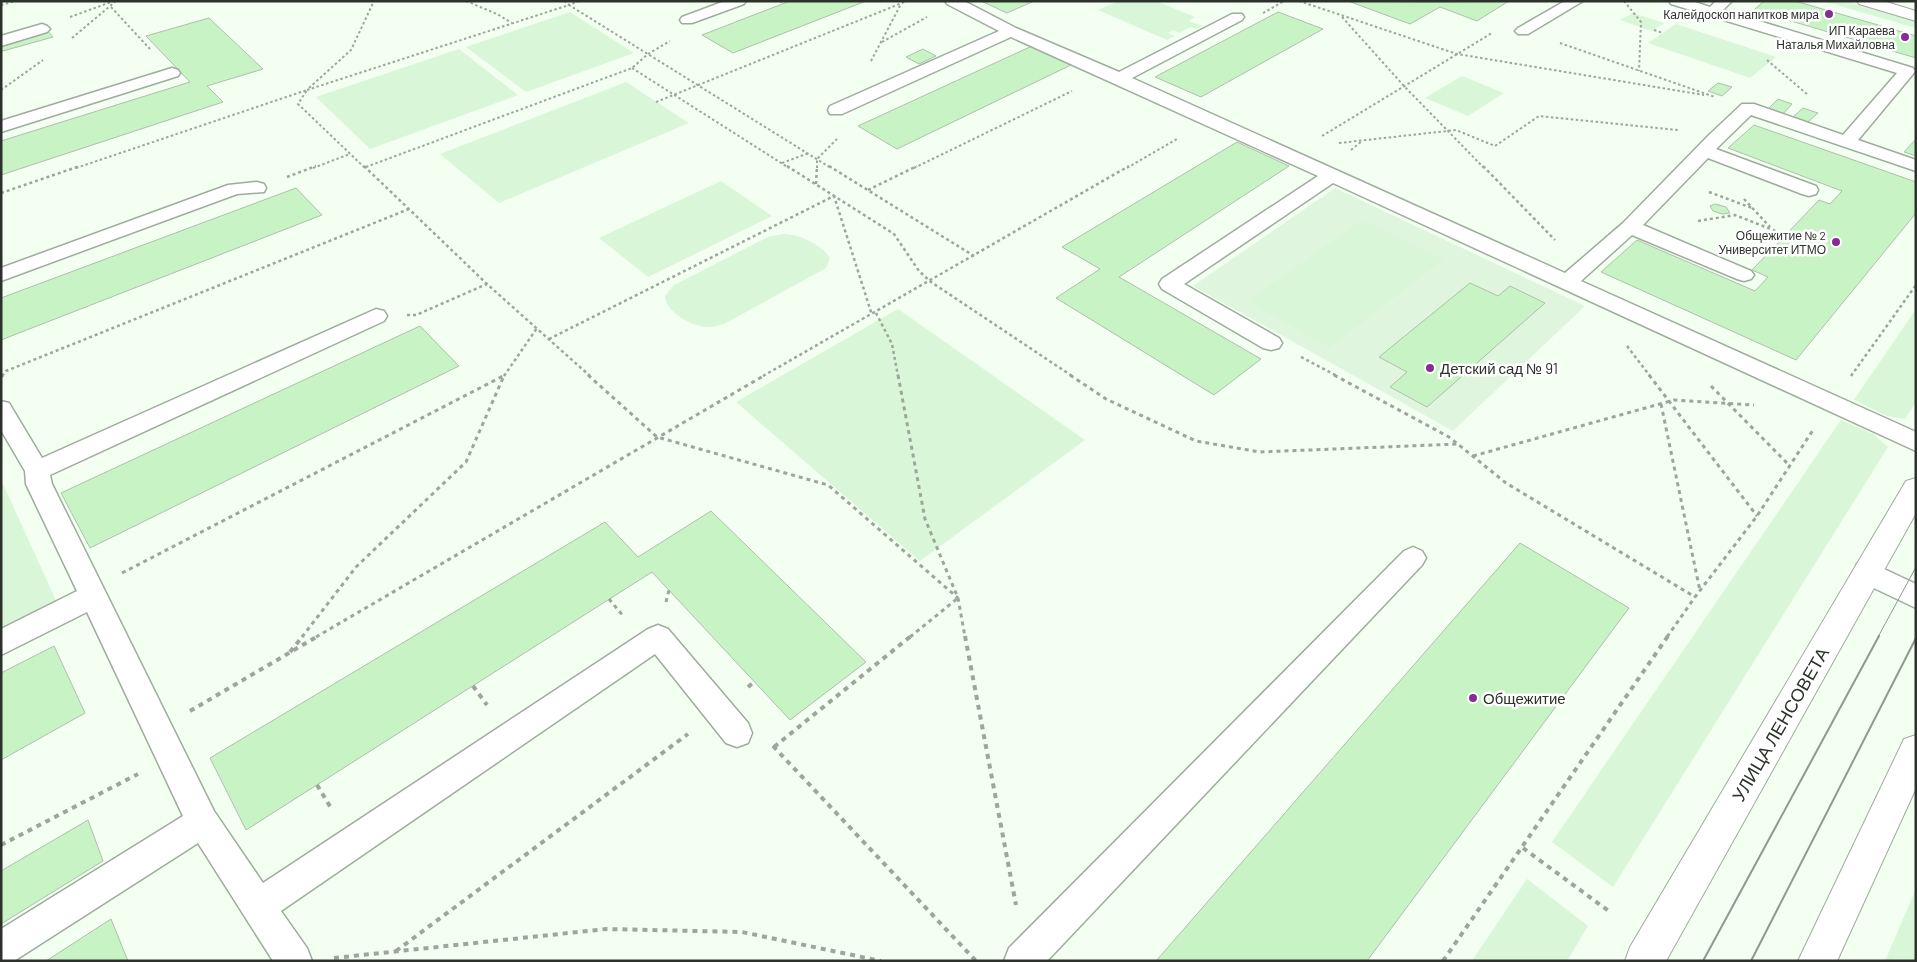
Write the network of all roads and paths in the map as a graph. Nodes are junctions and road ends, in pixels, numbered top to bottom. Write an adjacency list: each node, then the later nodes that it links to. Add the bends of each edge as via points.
1 (15, 1): 19 (path)
2 (114, 1): 28 (path)
3 (374, 1): 45 (path, via 351,50)
4 (466, 1): 27 (path)
5 (564, 1): 20 (path)
6 (579, 1): 20 (path)
7 (739, 1): 26 (lane)
8 (780, 1): 17 (path)
9 (906, 1): 18 (path)
10 (1299, 1): 25 (path)
11 (1576, 1): 31 (lane)
12 (1624, 1): 40 (path, via 1641,22)
13 (1676, 1): 22 (lane)
14 (1725, 1): 22 (lane)
15 (1864, 1): 23 (street)
16 (953, 2): 30 (lane); 35 (path)
17 (784, 3)
18 (901, 4): 35 (path); 43 (path)
19 (1, 5)
20 (569, 5): 27 (path); 36 (path)
21 (112, 6): 41 (path)
22 (1712, 12): 54 (lane, via 1907,71)
23 (1916, 16)
24 (1237, 17): 42 (lane)
25 (1342, 17): 37 (path); 44 (path)
26 (687, 20)
27 (512, 23): 45 (path)
28 (42, 29): 33 (lane)
29 (1654, 30): 32 (path)
30 (1011, 31): 42 (lane); 49 (lane)
31 (1523, 31): 37 (path, via 1500,29); 40 (path)
32 (1663, 33)
33 (1, 41)
34 (667, 43): 36 (path)
35 (880, 43): 49 (path)
36 (648, 54): 39 (path); 43 (path)
37 (1457, 54): 44 (path); 47 (path)
38 (1765, 58): 54 (path, via 1833,116)
39 (632, 68): 46 (path); 62 (path)
40 (1639, 71): 47 (path)
41 (172, 73): 52 (lane)
42 (1114, 75): 51 (lane); 67 (path)
43 (698, 85): 46 (path); 57 (path)
44 (1404, 86): 53 (path); 56 (path)
45 (307, 90): 58 (path, via 298,104); 69 (path)
46 (674, 94): 48 (path); 60 (path)
47 (1713, 96): 50 (path)
48 (656, 102)
49 (842, 107)
50 (1748, 108): 54 (lane); 55 (lane)
51 (1210, 120): 56 (lane); 76 (path)
52 (1, 127)
53 (1449, 132): 55 (path, via 1456,130 1495,146 1539,116 1695,132); 56 (path); 77 (path)
54 (1847, 142): 61 (lane)
55 (1710, 145): 68 (lane); 74 (lane)
56 (1296, 151): 63 (lane)
57 (809, 153): 59 (path); 60 (path)
58 (350, 154): 62 (path); 65 (path)
59 (817, 159): 64 (path); 67 (path)
60 (782, 163): 64 (path)
61 (1916, 166)
62 (366, 167): 71 (path)
63 (1332, 175): 81 (lane); 88 (lane, via 1169,284)
64 (816, 185): 70 (path)
65 (257, 188): 79 (lane, via 235,189)
66 (1700, 189): 72 (path)
67 (868, 190): 76 (path)
68 (1809, 190)
69 (1, 194)
70 (834, 196): 80 (path, via 894,234 918,271); 84 (path); 87 (path)
71 (409, 209): 82 (path); 90 (path, via 6,371)
72 (1753, 209)
73 (1690, 223): 75 (path, via 1735,215)
74 (1630, 227): 77 (lane); 78 (lane)
75 (1786, 235)
76 (974, 256): 80 (path)
77 (1583, 268): 81 (lane)
78 (1744, 275)
79 (1, 276)
80 (931, 282): 83 (path); 100 (path, via 1106,399 1196,441 1260,452)
81 (1567, 282): 99 (lane)
82 (487, 284): 85 (path, via 416,315); 86 (path)
83 (876, 313): 84 (path); 110 (path, via 892,344 925,519)
84 (872, 315): 98 (path)
85 (376, 316): 103 (lane)
86 (537, 328): 87 (path); 91 (path)
87 (548, 339): 98 (path)
88 (1271, 343): 100 (path)
89 (1627, 346): 93 (path)
90 (1, 377)
91 (504, 377): 108 (path, via 109,580); 113 (path, via 466,462 356,567)
92 (1709, 384): 94 (path)
93 (1669, 401): 94 (path); 95 (path); 107 (path, via 1757,516)
94 (1729, 403): 96 (path); 102 (path)
95 (1661, 404): 101 (path); 107 (path)
96 (1759, 405)
97 (1, 409): 103 (lane)
98 (657, 437): 110 (path, via 828,485); 113 (path)
99 (1916, 442)
100 (1458, 444): 101 (path)
101 (1473, 456): 109 (path, via 1506,483)
102 (1790, 466)
103 (37, 471): 108 (lane, via 39,484)
104 (1916, 488): 106 (street, УЛИЦА ЛЕНСОВЕТА)
105 (1413, 558): 126 (lane)
106 (1867, 572): 111 (lane); 132 (street, УЛИЦА ЛЕНСОВЕТА)
107 (1700, 590): 109 (path)
108 (92, 596): 112 (lane); 115 (lane)
109 (1696, 597): 121 (path)
110 (958, 598): 116 (path); 126 (path, via 1021,931)
111 (1916, 598)
112 (1, 642)
113 (288, 654): 115 (path)
114 (728, 722): 116 (path); 122 (lane, via 658,637); 125 (path)
115 (158, 729): 118 (lane)
116 (774, 747): 130 (path)
117 (1916, 750): 133 (street)
118 (172, 757): 119 (lane); 120 (path)
119 (203, 822): 122 (lane); 124 (lane)
120 (1, 845)
121 (1523, 848): 123 (path); 131 (path)
122 (259, 906): 128 (lane)
123 (1610, 912)
124 (1, 949)
125 (395, 951): 127 (path); 129 (path, via 606,929 742,932)
126 (1029, 954)
127 (329, 959)
128 (294, 961)
129 (881, 961)
130 (976, 961)
131 (1444, 961)
132 (1644, 961)
133 (1817, 961)

